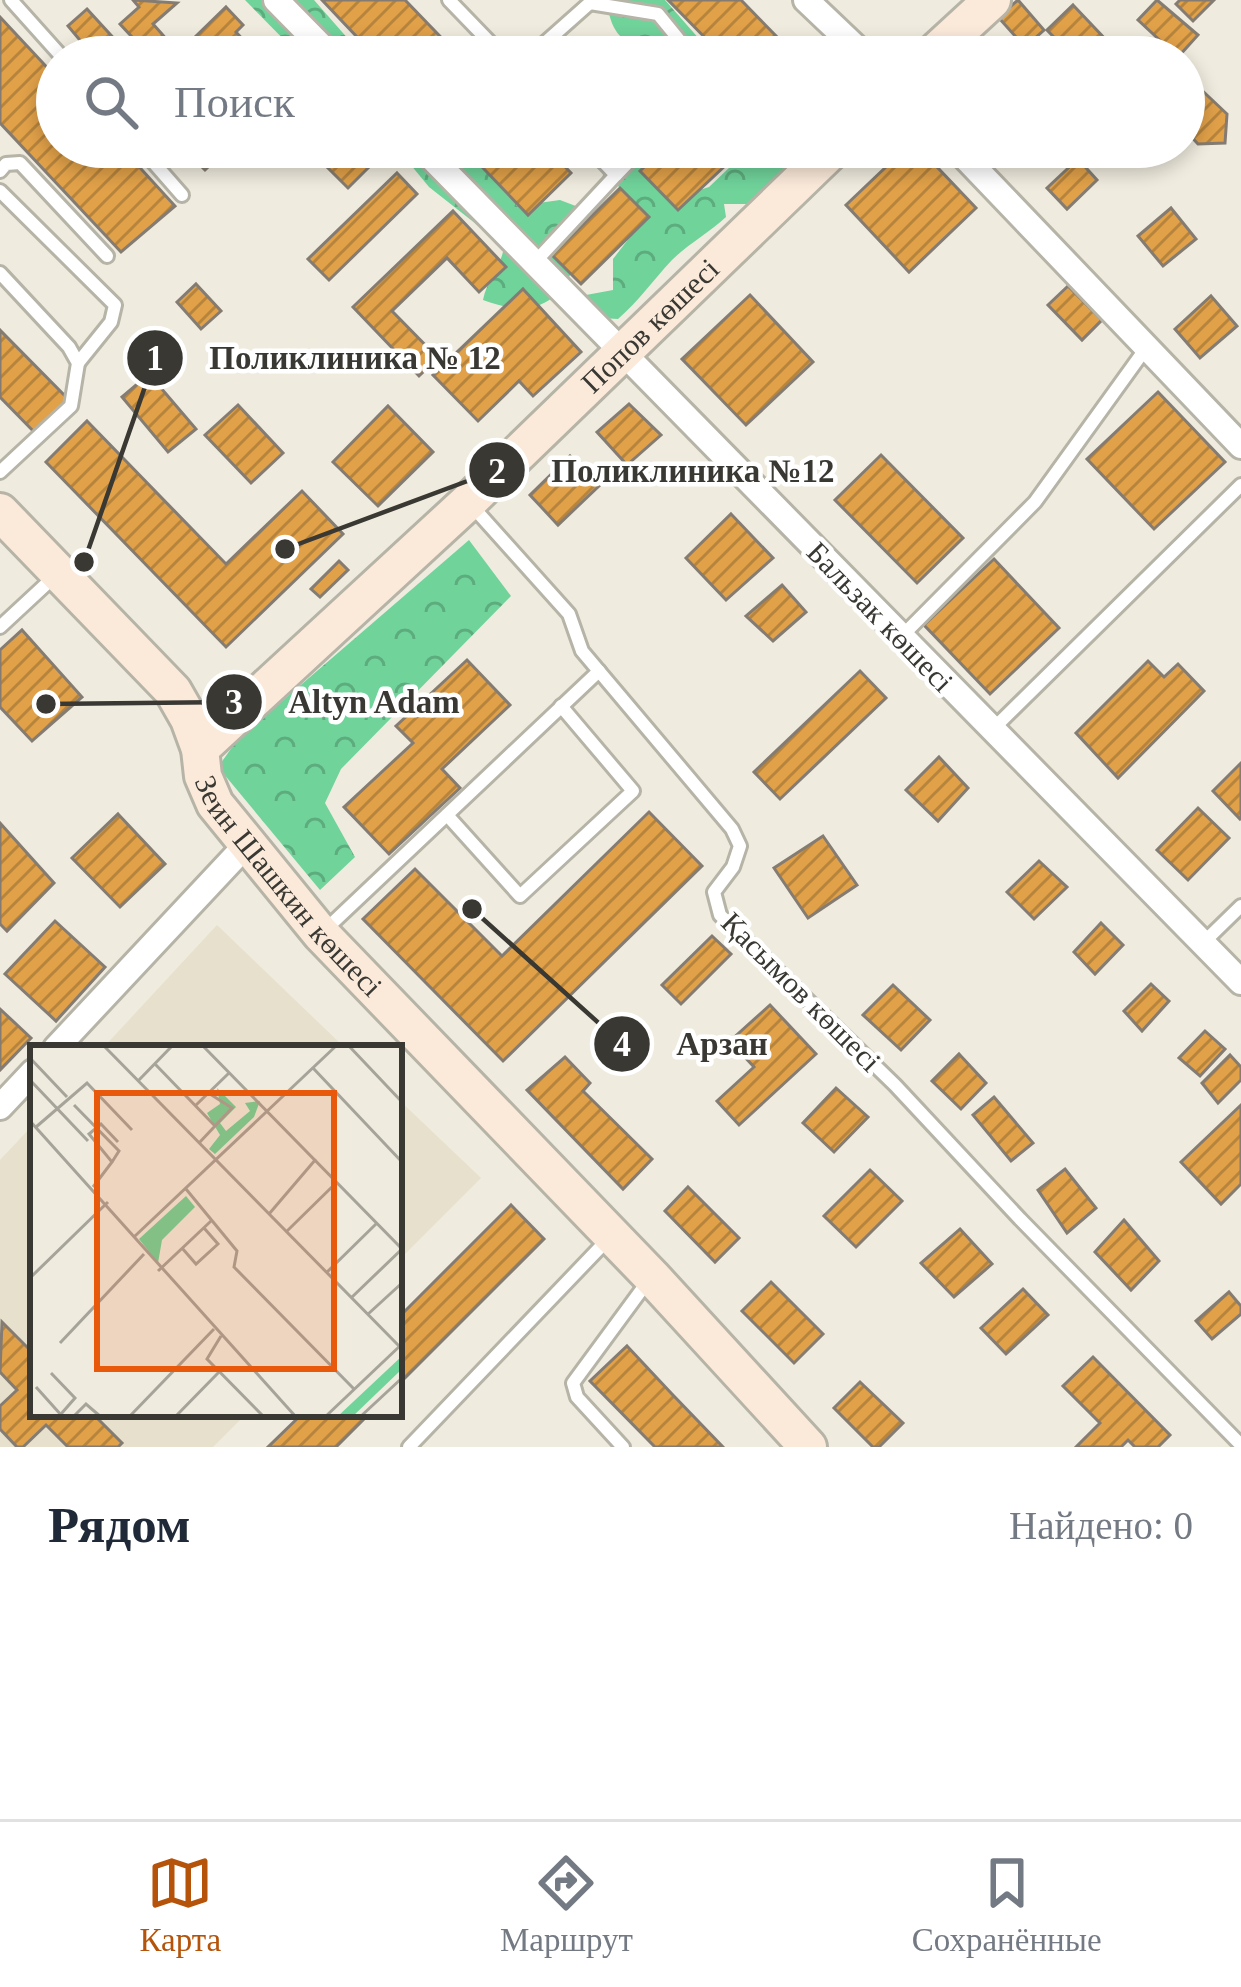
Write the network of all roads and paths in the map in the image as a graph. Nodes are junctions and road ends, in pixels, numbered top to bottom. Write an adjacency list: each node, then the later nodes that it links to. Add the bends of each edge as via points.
1 (11, 0): 7 (lane)
2 (276, 0): 8 (street)
3 (449, 0): 9 (lane)
4 (806, 0): 12 (street)
5 (992, 0): 13 (street)
6 (592, 1): 10 (lane); 11 (lane, via 658,14)
7 (43, 36)
8 (311, 36)
9 (484, 36)
10 (553, 36)
11 (676, 36)
12 (844, 36)
13 (953, 36)
14 (158, 168): 23 (lane)
15 (442, 168): 25 (street, Бальзак көшесі)
16 (610, 168): 21 (lane)
17 (623, 168): 21 (lane)
18 (813, 168): 28 (street, Попов көшесі)
19 (976, 168): 27 (street)
20 (0, 171): 24 (lane, via 20,163)
21 (616, 175): 25 (lane)
22 (0, 191): 29 (lane, via 115,305)
23 (182, 195)
24 (107, 256)
25 (535, 262): 28 (street, Бальзак көшесі)
26 (0, 274): 29 (lane)
27 (1147, 347): 30 (street); 37 (lane, via 1035,502)
28 (623, 351): 33 (street, Попов көшесі); 37 (street, Бальзак көшесі)
29 (78, 363): 31 (lane, via 71,406)
30 (1241, 446)
31 (0, 472)
32 (1241, 485): 40 (lane)
33 (468, 502): 38 (lane, Қасымов көшесі, via 569,614); 41 (street, Попов көшесі)
34 (0, 512): 35 (street, Зеин Шашкин көшесі)
35 (57, 574): 36 (lane); 41 (street, Зеин Шашкин көшесі, via 173,692)
36 (0, 626)
37 (901, 637): 40 (street, Бальзак көшесі)
38 (599, 671): 39 (lane); 53 (lane, Қасымов көшесі, via 732,829 740,846 714,892 720,915)
39 (561, 706): 42 (lane); 42 (lane, via 633,791 520,896)
40 (992, 731): 46 (street, Бальзак көшесі)
41 (200, 748): 43 (street, Зеин Шашкин көшесі, via 215,804)
42 (447, 815): 45 (lane)
43 (247, 844): 45 (street, Зеин Шашкин көшесі); 48 (street)
44 (1241, 906): 46 (lane)
45 (321, 934): 51 (street, Зеин Шашкин көшесі)
46 (1202, 943): 47 (street, Бальзак көшесі)
47 (1241, 982)
48 (59, 1045)
49 (30, 1075): 50 (street)
50 (0, 1108)
51 (612, 1236): 52 (street, Зеин Шашкин көшесі); 54 (lane)
52 (652, 1277): 55 (lane, via 573,1383); 56 (street, Зеин Шашкин көшесі)
53 (1241, 1445)
54 (410, 1447)
55 (622, 1447)
56 (808, 1447)

